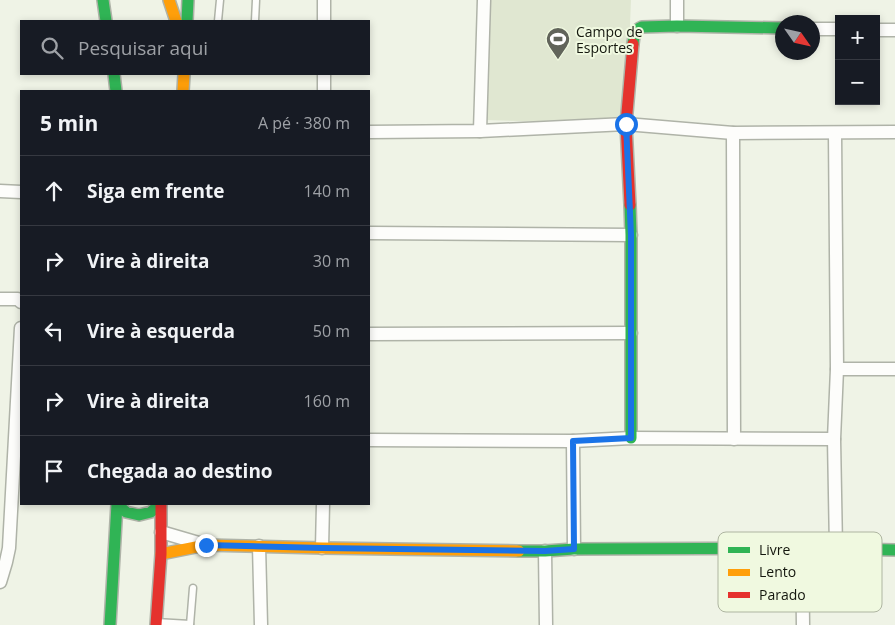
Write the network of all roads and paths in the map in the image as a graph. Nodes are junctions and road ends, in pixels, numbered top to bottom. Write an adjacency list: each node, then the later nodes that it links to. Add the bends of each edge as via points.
1 (103, 0): 9 (street)
2 (169, 0): 10 (street)
3 (188, 0): 11 (street)
4 (220, 0): 12 (lane)
5 (256, 0): 13 (lane)
6 (324, 0): 14 (street)
7 (484, 0): 28 (street)
8 (677, 0): 15 (street)
9 (106, 20)
10 (176, 20)
11 (187, 20)
12 (218, 20)
13 (255, 20)
14 (324, 20)
15 (677, 26): 16 (street); 27 (street, via 642,27 634,34)
16 (775, 28)
17 (820, 28): 18 (street)
18 (835, 29)
19 (880, 30): 20 (street)
20 (895, 30)
21 (114, 75): 24 (street)
22 (184, 75): 25 (street)
23 (324, 75): 26 (street)
24 (116, 90)
25 (182, 90)
26 (324, 90)
27 (626, 124): 28 (street); 30 (street); 36 (street)
28 (480, 131): 29 (street)
29 (370, 132)
30 (733, 132): 32 (street); 45 (street)
31 (895, 132): 32 (street)
32 (834, 133): 42 (street)
33 (0, 188): 34 (street)
34 (20, 192)
35 (370, 233): 36 (street)
36 (631, 235): 39 (street)
37 (0, 299): 38 (street)
38 (20, 301)
39 (631, 333): 40 (street); 44 (street)
40 (370, 334)
41 (895, 368): 42 (street)
42 (838, 369): 46 (street)
43 (20, 388): 58 (street)
44 (631, 438): 45 (street); 48 (street)
45 (734, 439): 46 (street)
46 (834, 439): 55 (street)
47 (370, 440): 48 (street)
48 (573, 441): 61 (street)
49 (117, 505): 71 (street)
50 (118, 505): 51 (street, via 126,512 139,515 151,512)
51 (159, 505)
52 (160, 505): 54 (street)
53 (323, 505): 59 (street)
54 (161, 532): 56 (street); 65 (street)
55 (836, 532)
56 (206, 545): 57 (street); 65 (street)
57 (259, 546): 59 (street); 72 (street)
58 (5, 547): 66 (street, via 6,562)
59 (322, 548): 64 (street)
60 (718, 548): 61 (street)
61 (574, 549): 64 (street)
62 (882, 550): 63 (street)
63 (895, 550)
64 (545, 551): 73 (street)
65 (161, 554): 69 (street)
66 (0, 582)
67 (193, 588): 70 (lane)
68 (803, 612): 74 (street)
69 (156, 623): 70 (lane)
70 (190, 624)
71 (110, 625)
72 (261, 625)
73 (546, 625)
74 (803, 625)

